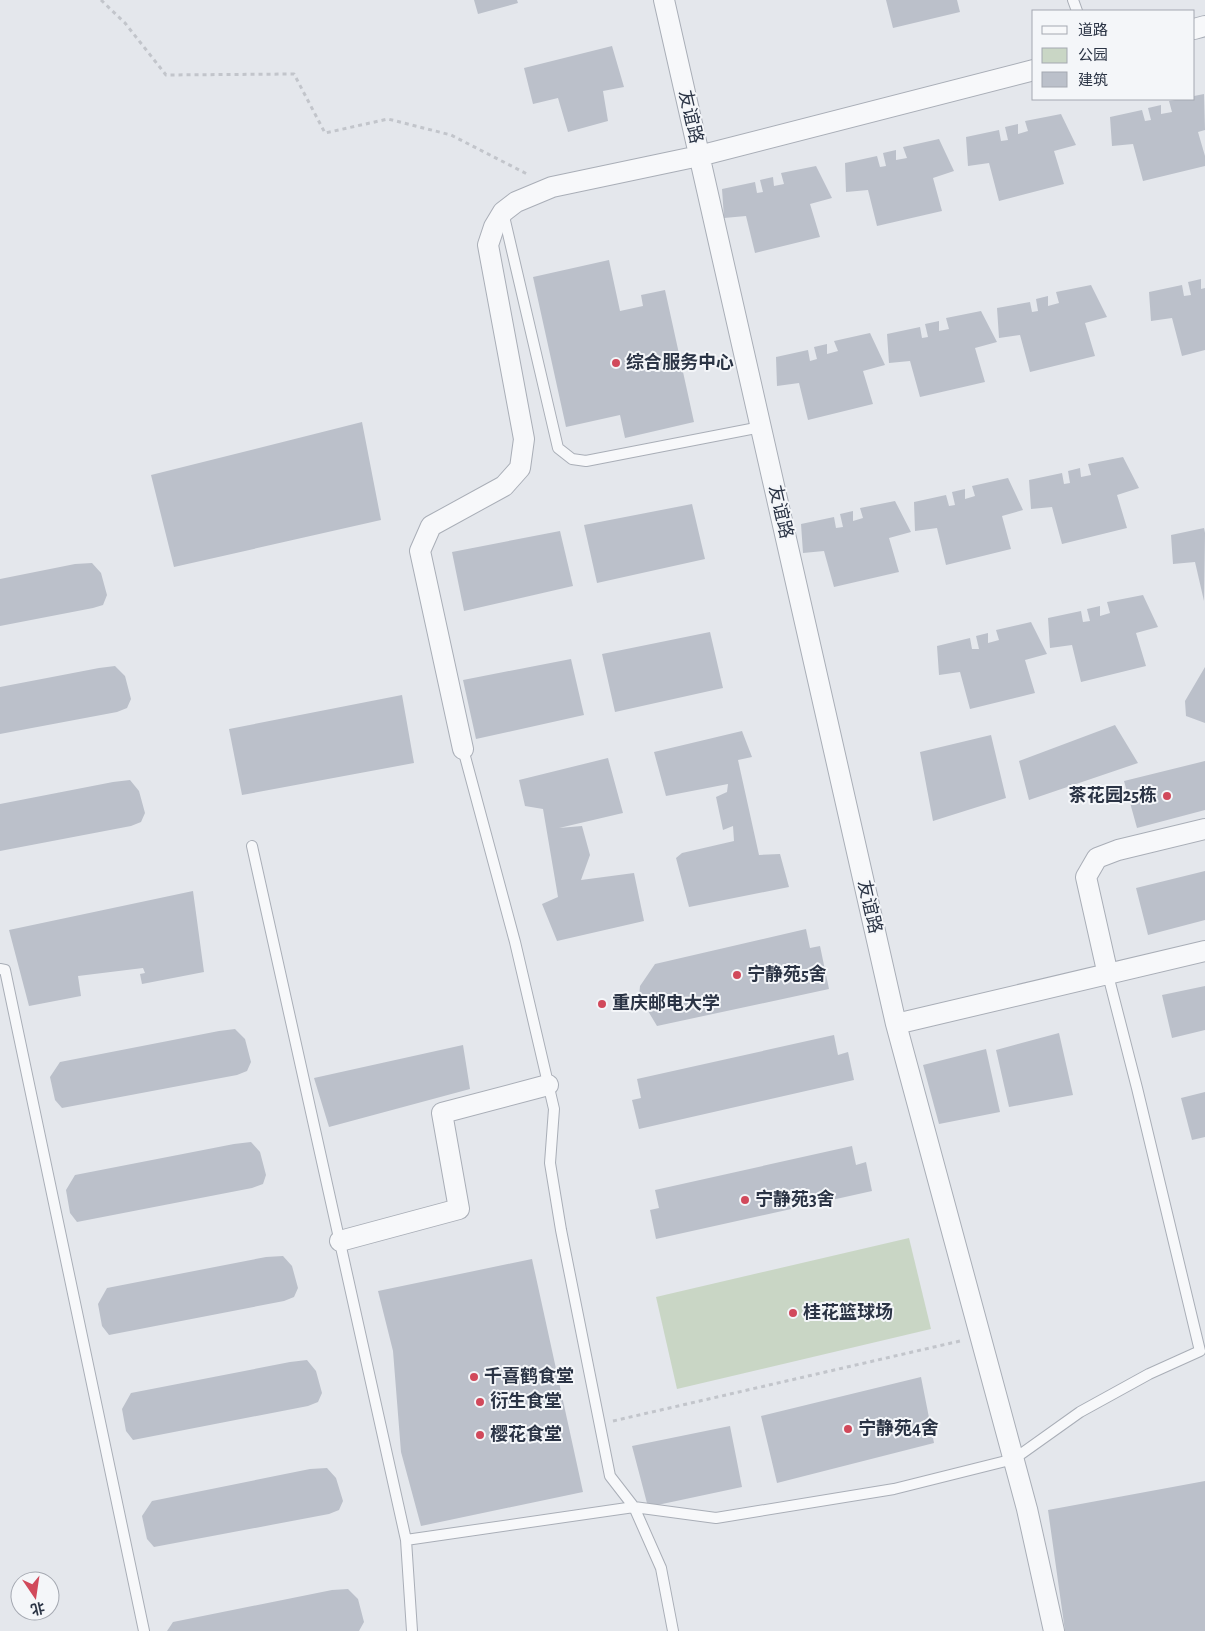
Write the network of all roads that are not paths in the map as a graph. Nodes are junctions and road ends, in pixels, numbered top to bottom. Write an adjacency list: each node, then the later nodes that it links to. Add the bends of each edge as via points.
1 (664, 0): 3 (street, 友谊路)
2 (1032, 71): 3 (street)
3 (699, 156): 4 (street, via 552,187 516,202); 5 (street, 友谊路)
4 (503, 212): 5 (lane, via 558,448 572,459 586,460); 6 (street, via 488,245 524,439 520,468 504,486 431,526 420,551)
5 (761, 427): 12 (street, 友谊路)
6 (463, 749): 13 (lane, via 515,942)
7 (1205, 829): 11 (street, via 1097,858 1086,877)
8 (252, 846): 14 (lane)
9 (1205, 951): 11 (street)
10 (0, 969): 19 (lane, via 5,970)
11 (1108, 975): 12 (street); 15 (lane)
12 (896, 1024): 16 (street, 友谊路)
13 (548, 1085): 14 (street, via 442,1113 459,1210); 17 (lane, via 554,1109 550,1163 610,1476)
14 (340, 1241): 18 (lane)
15 (1202, 1353): 16 (lane, via 1149,1374 1080,1412)
16 (1014, 1458): 17 (lane, via 894,1489 716,1518); 22 (street, 友谊路)
17 (634, 1507): 18 (lane); 21 (lane, via 661,1568)
18 (406, 1540): 20 (lane)
19 (144, 1631)
20 (412, 1631)
21 (673, 1631)
22 (1054, 1631)

